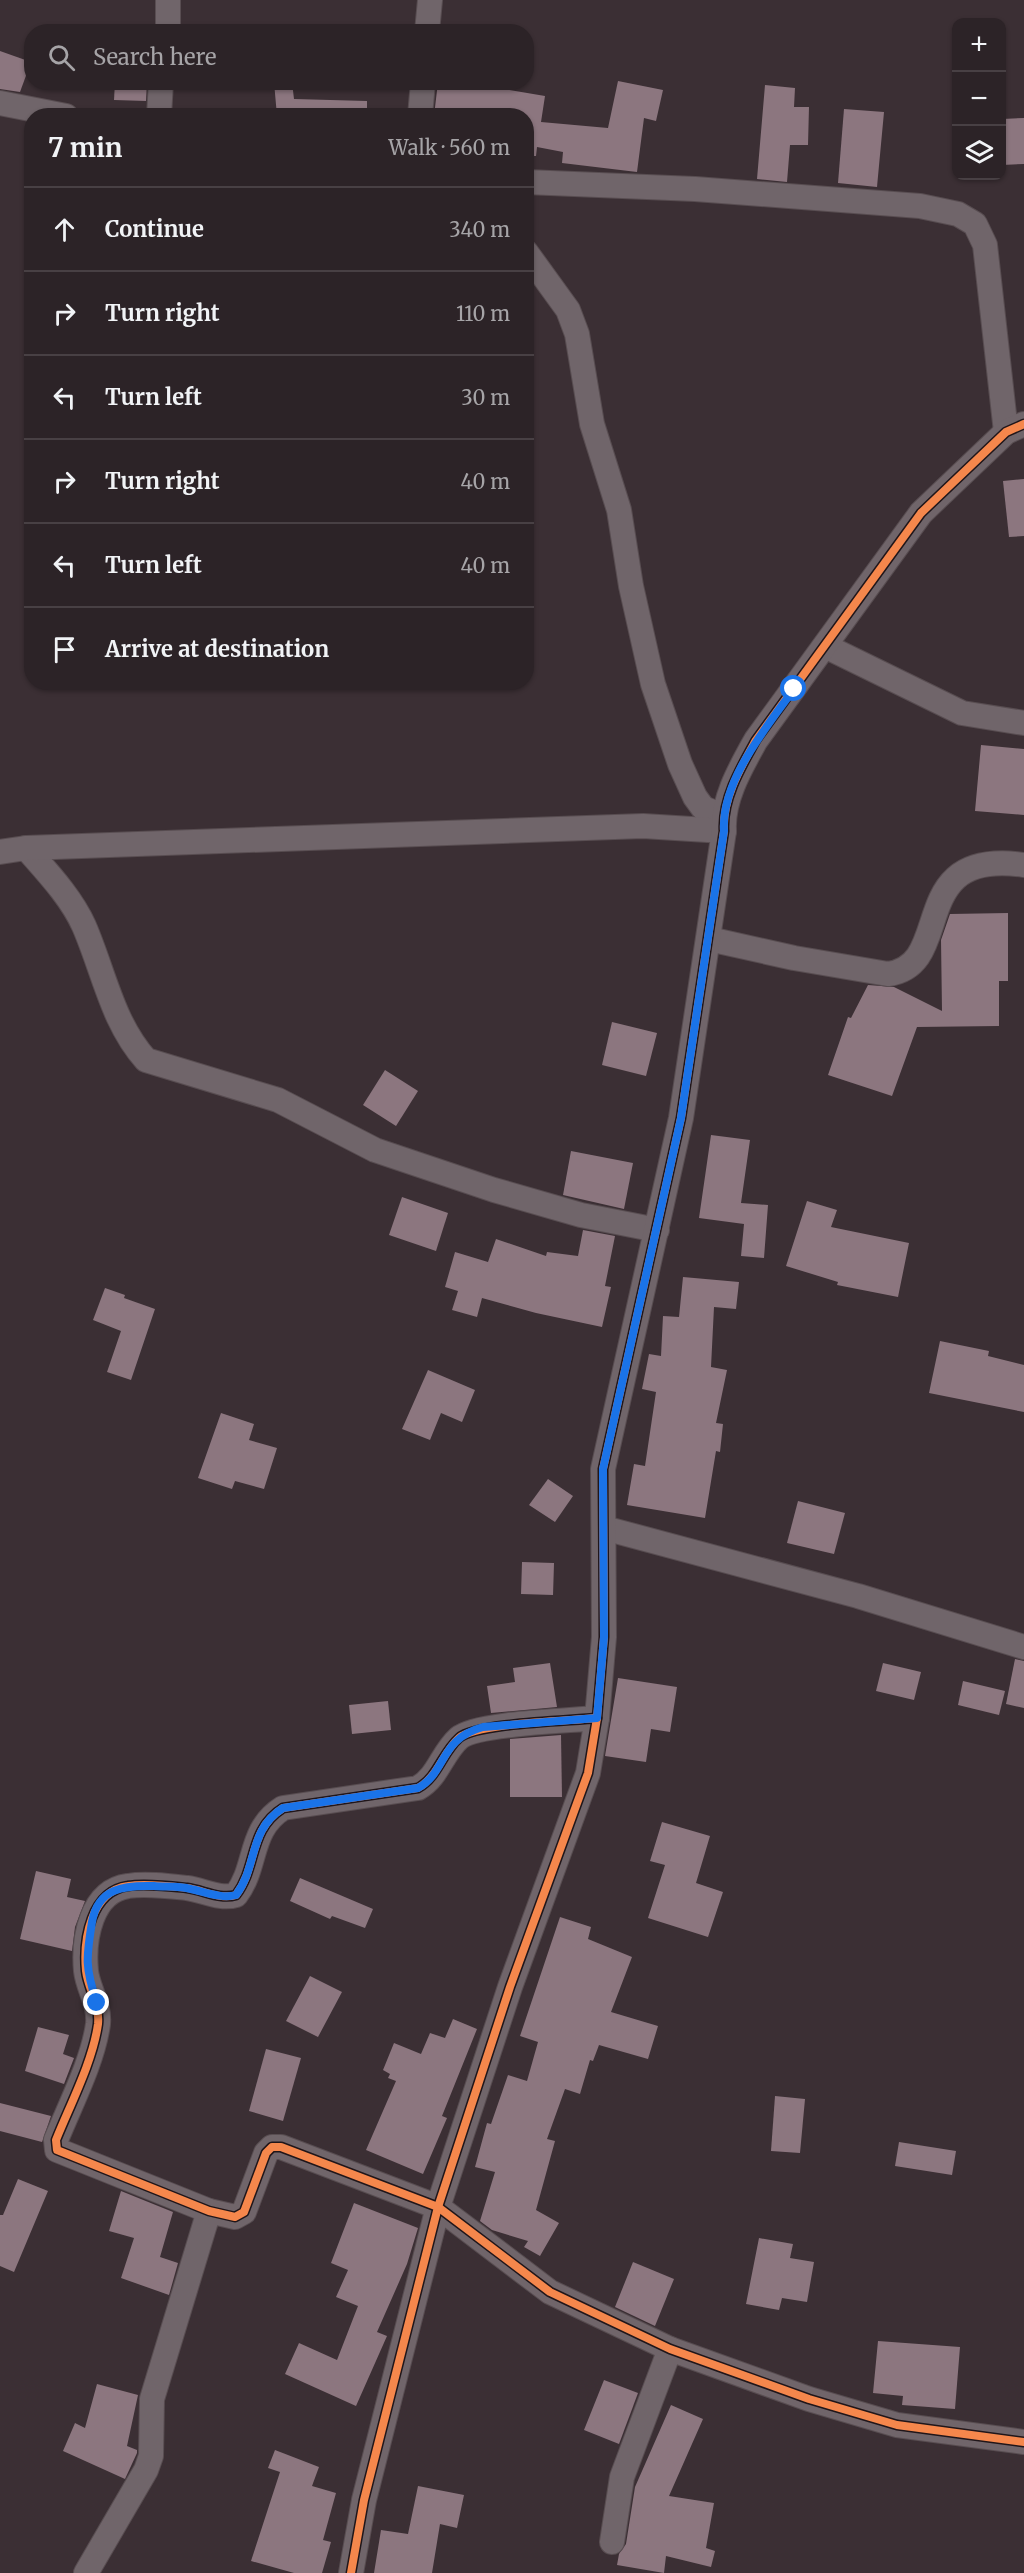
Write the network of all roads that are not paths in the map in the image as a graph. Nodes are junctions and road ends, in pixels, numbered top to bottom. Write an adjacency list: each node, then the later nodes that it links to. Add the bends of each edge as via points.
1 (168, 0): 3 (street)
2 (430, 0): 4 (street)
3 (168, 24)
4 (428, 24)
5 (161, 90): 9 (street)
6 (422, 90): 10 (street)
7 (0, 103): 8 (street)
8 (25, 108)
9 (159, 108)
10 (421, 108)
11 (534, 182): 13 (street, via 695,189 908,205 958,214 975,224 985,246)
12 (534, 263): 16 (street, via 568,310 577,334 592,424 619,510 653,684 680,764 703,808)
13 (1015, 428): 14 (street, via 921,513)
14 (825, 646): 15 (street, via 962,713); 16 (street, via 756,740 739,772)
15 (1024, 723)
16 (724, 824): 17 (street); 20 (street)
17 (26, 848): 18 (street); 21 (street, via 84,926 109,999 134,1047 146,1060 278,1100 375,1150 494,1190 581,1215)
18 (0, 852)
19 (1024, 865): 20 (street, via 998,861 962,870 950,883 916,960 902,973 817,962)
20 (709, 939): 21 (street, via 681,1118)
21 (657, 1230): 22 (street, via 603,1469)
22 (603, 1528): 23 (street, via 858,1596); 24 (street, via 604,1637)
23 (1024, 1647)
24 (597, 1718): 25 (street, via 588,1773 510,1987); 26 (street, via 483,1727 470,1731 445,1753 430,1781 418,1788 283,1808 270,1816 261,1830 236,1895 128,1885 101,1899 94,1911 86,1971 97,2003 98,2023 55,2146 60,2152)
25 (438, 2207): 26 (street, via 277,2147 266,2153 242,2215); 27 (street, via 550,2292); 31 (street, via 366,2490)
26 (209, 2211): 30 (street, via 152,2399 151,2456)
27 (670, 2349): 28 (street, via 809,2399 897,2425); 29 (street, via 621,2476)
28 (1024, 2442)
29 (612, 2542)
30 (86, 2573)
31 (351, 2573)

